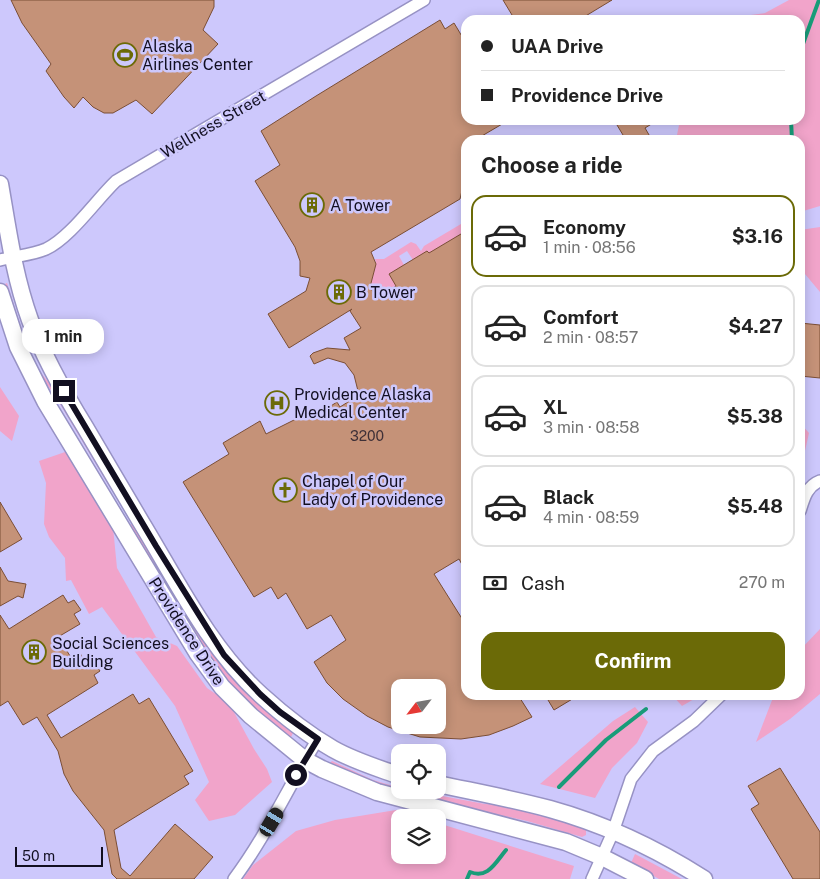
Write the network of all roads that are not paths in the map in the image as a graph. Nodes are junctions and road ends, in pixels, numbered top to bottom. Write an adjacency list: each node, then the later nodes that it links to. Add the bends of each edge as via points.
1 (424, 0): 3 (street, Wellness Street, via 116,181 71,229 46,248)
2 (0, 184): 3 (main road, Providence Drive)
3 (6, 258): 8 (main road, Providence Drive, via 55,375 196,613 242,676 280,712)
4 (0, 292): 9 (main road, Providence Drive, via 18,347 45,401 198,654 222,687)
5 (820, 481): 6 (street)
6 (805, 495)
7 (715, 700): 12 (street, via 694,721 653,751 632,779)
8 (318, 739): 9 (street); 10 (main road, Providence Drive, via 334,750)
9 (305, 760): 13 (main road, Providence Drive, via 377,792 566,842); 14 (street, via 280,808)
10 (391, 773)
11 (446, 786): 12 (main road, via 551,809)
12 (613, 832): 13 (street); 17 (main road, via 662,854)
13 (602, 857): 15 (street); 16 (main road, Providence Drive)
14 (234, 879)
15 (592, 879)
16 (645, 879)
17 (704, 879)

